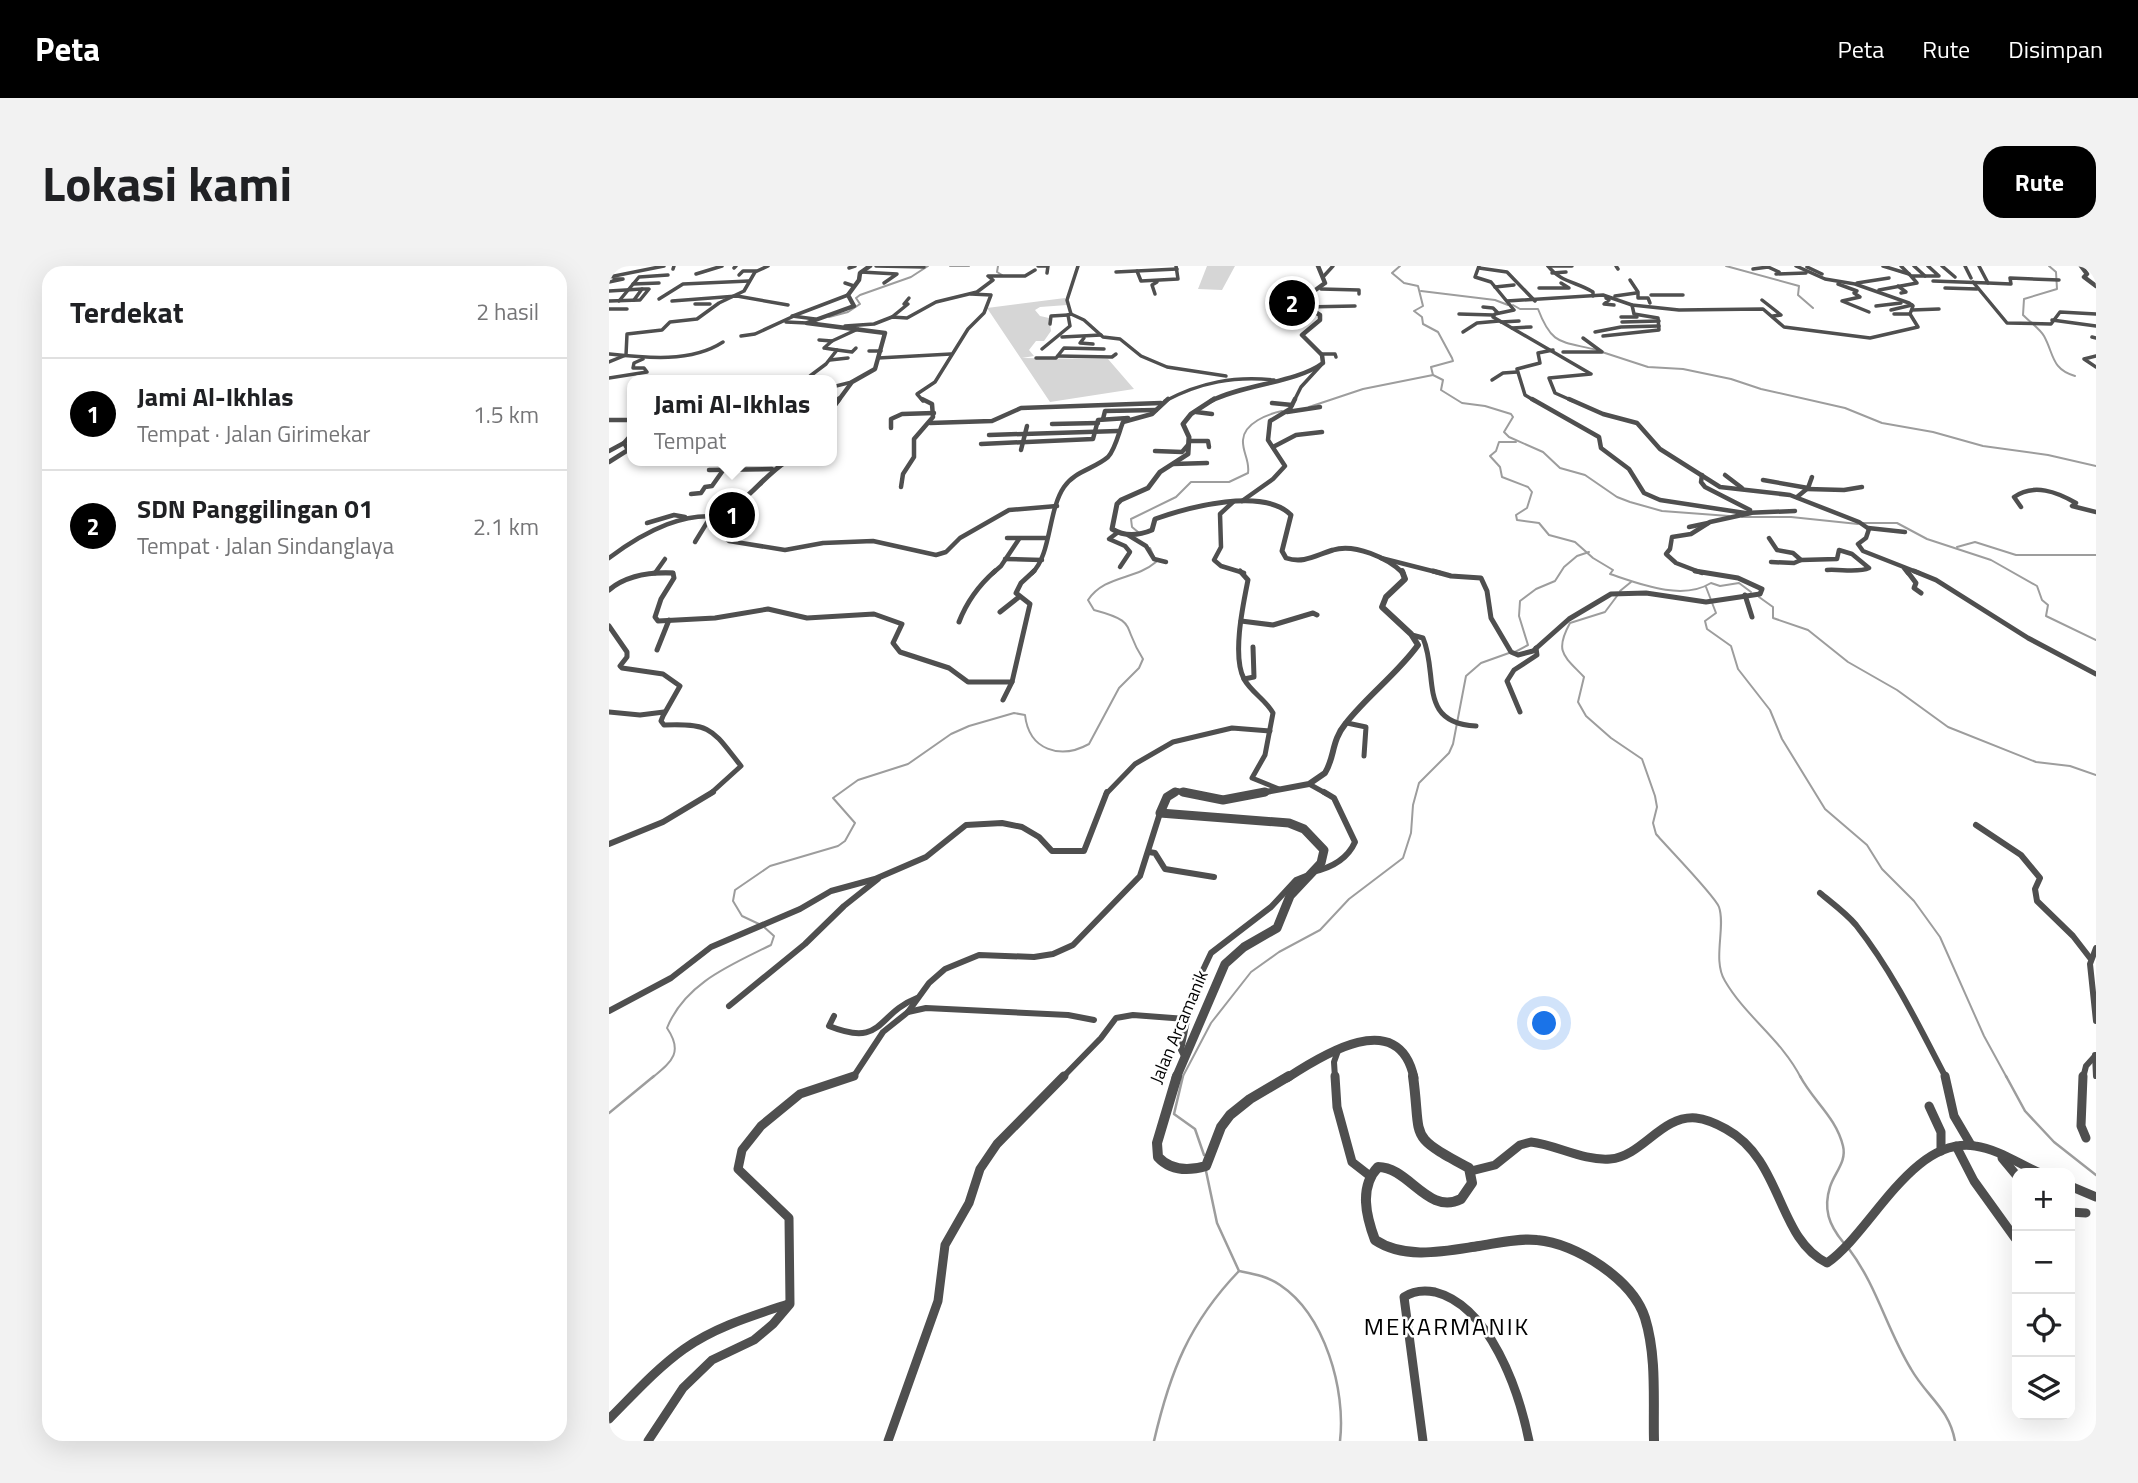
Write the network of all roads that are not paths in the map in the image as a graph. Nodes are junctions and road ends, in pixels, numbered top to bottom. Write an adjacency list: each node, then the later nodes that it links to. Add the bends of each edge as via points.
1 (664, 266): 31 (street)
2 (722, 266): 46 (street)
3 (768, 266): 37 (street)
4 (855, 266): 32 (street)
5 (870, 266): 39 (street)
6 (876, 266): 24 (street)
7 (919, 266): 24 (street, via 924,267)
8 (1028, 266): 25 (street)
9 (1078, 266): 147 (street, via 1067,300)
10 (1318, 266): 54 (street)
11 (1333, 266): 54 (street)
12 (1548, 266): 13 (street); 41 (street)
13 (1572, 266)
14 (1796, 266): 44 (street)
15 (1883, 266): 49 (street)
16 (1901, 266): 49 (street)
17 (1914, 266): 50 (street)
18 (1928, 266): 51 (street)
19 (1942, 266): 52 (street)
20 (1950, 266): 52 (street)
21 (1965, 266): 64 (street)
22 (1979, 266): 71 (street)
23 (2081, 266): 77 (street, via 2087,274 2084,277)
24 (889, 267): 36 (street)
25 (1037, 267): 33 (street); 95 (street, via 1025,276 988,276 992,281)
26 (1056, 267): 33 (street)
27 (1177, 267): 34 (street); 62 (street, via 1179,279)
28 (1479, 267): 82 (street, via 1475,277); 119 (street, via 1506,272)
29 (1807, 267): 67 (street)
30 (621, 268): 45 (street)
31 (655, 268): 45 (street); 47 (street)
32 (849, 268)
33 (1048, 268): 43 (street)
34 (1157, 268): 38 (street); 62 (street)
35 (1753, 269): 44 (street)
36 (883, 270)
37 (757, 271): 48 (street); 60 (street)
38 (1137, 271): 40 (street); 62 (street, via 1141,281)
39 (861, 272): 61 (street); 74 (street, via 897,274)
40 (1116, 272)
41 (1552, 272): 42 (street); 58 (street)
42 (1566, 272)
43 (1047, 273)
44 (1808, 273): 73 (street)
45 (626, 274): 59 (street)
46 (696, 274)
47 (654, 275): 80 (street, via 640,276); 80 (street, via 668,277)
48 (739, 275)
49 (1910, 275): 50 (street); 69 (street)
50 (1925, 276): 51 (street)
51 (1939, 276): 55 (street)
52 (1954, 276): 55 (street); 64 (street)
53 (726, 277): 60 (street)
54 (1323, 277): 87 (street)
55 (1947, 277): 70 (street)
56 (1866, 278): 68 (street)
57 (1889, 278): 68 (street)
58 (1557, 279): 84 (street, via 1569,288); 106 (street, via 1585,286)
59 (609, 280)
60 (749, 280): 99 (street, via 682,285); 105 (street)
61 (859, 280): 66 (street); 83 (street)
62 (1160, 280): 98 (street, via 1152,285)
63 (1630, 280): 96 (street)
64 (1972, 280): 70 (street); 71 (street); 88 (street)
65 (2059, 280): 71 (street)
66 (865, 281)
67 (1840, 281): 73 (street); 76 (street)
68 (1872, 281): 76 (street)
69 (1916, 281): 70 (street); 81 (street)
70 (1951, 281)
71 (1987, 281)
72 (845, 282): 83 (street)
73 (1833, 282): 143 (street, via 1857,291 1854,293 1860,297 1842,300)
74 (884, 283)
75 (1359, 284): 87 (street, via 1359,292)
76 (1855, 284): 90 (street)
77 (2094, 284)
78 (657, 285): 80 (street)
79 (1514, 285): 82 (street)
80 (632, 286): 86 (street); 92 (street); 116 (street)
81 (1898, 286): 90 (street); 97 (street, via 1906,292)
82 (1495, 287): 118 (street)
83 (853, 288): 89 (street); 100 (street)
84 (1539, 288)
85 (1945, 288): 88 (street)
86 (642, 289): 93 (street, via 649,289); 121 (street)
87 (1321, 289): 136 (street, via 1299,302)
88 (1977, 289): 112 (street)
89 (860, 290)
90 (1877, 290): 141 (street)
91 (609, 291): 92 (street)
92 (615, 291): 134 (street)
93 (647, 292): 99 (street); 104 (street)
94 (1658, 292): 102 (street)
95 (971, 293): 153 (street, via 936,302 907,318); 195 (street, via 991,295 984,313)
96 (1637, 293): 102 (street); 107 (street); 111 (street)
97 (1901, 293)
98 (1155, 294)
99 (659, 295): 104 (street)
100 (848, 295): 114 (street); 135 (street)
101 (1562, 295): 110 (street)
102 (1650, 295): 103 (street); 111 (street); 125 (street)
103 (1683, 295)
104 (644, 296): 121 (street)
105 (736, 296): 117 (street); 123 (street); 128 (street)
106 (1594, 296): 107 (street); 110 (street)
107 (1611, 296): 120 (street); 129 (street, via 1604,304)
108 (825, 298): 114 (street)
109 (909, 298): 153 (street)
110 (1577, 298): 119 (street)
111 (1638, 298): 124 (street)
112 (1987, 299): 113 (street); 156 (street)
113 (2000, 299)
114 (836, 300): 149 (street)
115 (1762, 300): 150 (street, via 1781,315)
116 (619, 301): 121 (street); 134 (street)
117 (672, 301)
118 (1507, 301): 119 (street); 145 (street, via 1514,311)
119 (1533, 301): 138 (street)
120 (1622, 301): 124 (street); 130 (street)
121 (633, 302): 134 (street)
122 (1698, 302): 142 (street)
123 (719, 303): 126 (street); 202 (street, via 696,320 627,334)
124 (1641, 303): 125 (street)
125 (1650, 303): 127 (street)
126 (695, 304)
127 (1659, 304)
128 (788, 305)
129 (1614, 305)
130 (1632, 305): 142 (street); 159 (street, via 1634,313)
131 (1939, 305): 141 (street, via 1934,305 1938,309)
132 (1355, 306): 136 (street)
133 (1877, 306): 141 (street, via 1898,301)
134 (609, 307): 139 (street)
135 (853, 307): 140 (street); 154 (street)
136 (1305, 307): 197 (street, via 1321,318 1302,335)
137 (1483, 307): 145 (street, via 1493,308)
138 (1536, 307)
139 (627, 309)
140 (841, 309)
141 (1911, 309): 141 (street, via 1892,312); 150 (street, via 1918,327 1873,338 1785,328)
142 (1705, 312): 150 (street, via 1761,309)
143 (1869, 312)
144 (1459, 314): 145 (street)
145 (1496, 314): 157 (street)
146 (2096, 314): 161 (street, via 2060,312)
147 (1069, 315): 164 (street, via 1051,316); 174 (street, via 1084,320); 187 (street, via 1070,326)
148 (787, 316): 149 (street)
149 (794, 316): 154 (street); 160 (street)
150 (1773, 316)
151 (1994, 316): 156 (street)
152 (2073, 316): 163 (street)
153 (892, 317): 165 (street)
154 (815, 319): 162 (street)
155 (1622, 319): 159 (street)
156 (2004, 319): 161 (street); 170 (street)
157 (1500, 321): 158 (street); 169 (street); 172 (street, via 1477,323)
158 (1519, 321)
159 (1659, 321): 173 (street); 176 (street, via 1658,331)
160 (784, 322): 162 (street); 175 (street)
161 (2052, 322): 163 (street); 171 (street)
162 (807, 323): 165 (street)
163 (2074, 323): 166 (street)
164 (1050, 324)
165 (845, 326): 168 (street)
166 (2096, 326)
167 (1531, 327): 169 (street)
168 (858, 328): 181 (street); 192 (street, via 885,332)
169 (1510, 328): 190 (street)
170 (2005, 330)
171 (2048, 330)
172 (1463, 332)
173 (1595, 332)
174 (1099, 335): 177 (street); 184 (street); 217 (street, via 1120,339 1141,356 1167,367)
175 (741, 336)
176 (1603, 336)
177 (1062, 337)
178 (1084, 338): 184 (street, via 1081,344)
179 (1583, 338): 193 (street, via 1602,352)
180 (820, 340): 181 (street)
181 (832, 341): 189 (street, via 824,348)
182 (723, 342): 205 (street, via 701,353)
183 (1107, 344): 188 (street)
184 (1091, 346): 186 (street); 188 (street); 200 (street)
185 (856, 348): 189 (street, via 852,352)
186 (1076, 348): 198 (street, via 1063,349); 199 (street)
187 (1042, 349)
188 (1104, 349): 203 (street)
189 (837, 350): 209 (street)
190 (1555, 350): 193 (street); 213 (street, via 1538,353 1542,362 1522,366)
191 (869, 351): 192 (street)
192 (880, 351): 207 (street)
193 (1561, 353): 231 (street, via 1591,374 1549,378 1552,390)
194 (609, 354): 202 (street)
195 (951, 354): 207 (street); 235 (street, via 936,382 917,394 932,404)
196 (1116, 354): 203 (street)
197 (1321, 354): 204 (street); 211 (street)
198 (1058, 356): 199 (street); 208 (street)
199 (1072, 356): 200 (street)
200 (1086, 356): 203 (street)
201 (2096, 356): 212 (street, via 2084,359)
202 (624, 357): 205 (street); 210 (street)
203 (1100, 357)
204 (1336, 357)
205 (645, 358): 215 (street, via 633,368 646,372)
206 (848, 358): 209 (street)
207 (878, 358): 223 (street, via 874,371)
208 (1036, 358)
209 (830, 360): 216 (street)
210 (609, 362)
211 (1323, 363): 219 (street); 228 (street)
212 (2096, 367)
213 (1517, 372): 220 (street); 288 (street, via 1525,395 1599,437 1601,448 1629,469 1648,496)
214 (627, 375): 218 (street)
215 (628, 375)
216 (811, 375)
217 (1228, 377): 219 (street); 226 (street)
218 (609, 378)
219 (1274, 380): 233 (street, via 1225,395)
220 (1492, 380)
221 (837, 382): 222 (street)
222 (844, 382): 223 (street); 224 (street)
223 (852, 382): 225 (street)
224 (837, 385)
225 (837, 402)
226 (1161, 403): 232 (street); 241 (street, via 1021,408 992,421)
227 (1272, 403): 228 (street)
228 (1292, 405): 234 (street)
229 (1601, 405): 231 (street)
230 (1321, 407): 234 (street)
231 (1590, 409): 272 (street, via 1637,424 1660,449)
232 (1158, 410): 237 (street); 238 (street, via 1105,411)
233 (1196, 412): 236 (street); 254 (street, via 1183,424)
234 (1285, 412): 258 (street, via 1270,421 1268,440)
235 (934, 414): 241 (street); 245 (street, via 901,414 891,419)
236 (1212, 414)
237 (1140, 418): 238 (street); 247 (street, via 1123,422)
238 (1103, 419): 242 (street)
239 (609, 420): 240 (street)
240 (627, 420)
241 (930, 423): 277 (street, via 912,444 914,457)
242 (1098, 423): 243 (street); 246 (street)
243 (1052, 424)
244 (1027, 426): 249 (street)
245 (891, 428)
246 (1095, 431): 247 (street); 249 (street); 252 (street, via 1093,439)
247 (1118, 431): 283 (street, via 1109,456 1071,479)
248 (1322, 432): 258 (street, via 1301,432)
249 (1025, 434): 250 (street); 252 (street)
250 (989, 435)
251 (627, 440): 253 (street)
252 (1023, 442): 255 (street); 260 (street)
253 (624, 443): 259 (street); 261 (street)
254 (1189, 443): 257 (street, via 1208,440); 264 (street, via 1182,452); 267 (street, via 1185,458)
255 (981, 444)
256 (1175, 446): 264 (street)
257 (1209, 447)
258 (1273, 447): 282 (street, via 1285,466)
259 (627, 448)
260 (1021, 450)
261 (609, 451)
262 (627, 451): 265 (street)
263 (1155, 451): 264 (street)
264 (1172, 452)
265 (609, 462)
266 (1206, 463): 267 (street)
267 (1173, 464): 297 (street, via 1148,488 1118,504 1112,526)
268 (778, 466): 270 (street)
269 (724, 469): 270 (street); 271 (street); 280 (street, via 712,486)
270 (772, 469): 289 (street, via 745,502)
271 (709, 470)
272 (1702, 475): 279 (street, via 1720,487); 286 (street, via 1705,487)
273 (1725, 475): 279 (street)
274 (1812, 477): 278 (street)
275 (1763, 480): 278 (street)
276 (1862, 486): 278 (street)
277 (901, 487)
278 (1807, 488): 281 (street)
279 (1750, 489): 281 (street)
280 (691, 494)
281 (1797, 496): 294 (street)
282 (1238, 502): 298 (street, via 1160,517 1149,532); 308 (street, via 1275,502 1290,511 1282,551 1291,560 1341,548); 328 (street, via 1220,514 1221,547 1213,560 1246,575)
283 (1057, 506): 289 (street, via 1009,510 936,555 873,541 785,550 729,541 724,537 732,520); 300 (street)
284 (2021, 507): 287 (street, via 2014,498 2035,488 2073,501 2076,508)
285 (1795, 511): 286 (street)
286 (1758, 512): 288 (street)
287 (2096, 512)
288 (1752, 513): 292 (street)
289 (719, 515): 290 (street)
290 (711, 516): 291 (street); 303 (street)
291 (687, 518): 293 (street, via 674,515); 307 (street, via 638,539)
292 (1710, 522): 295 (street); 322 (street, via 1696,533 1672,537 1667,556 1685,570 1753,583 1763,591)
293 (647, 523)
294 (1866, 526): 296 (street); 304 (street, via 1866,538)
295 (1689, 527)
296 (1905, 532)
297 (1117, 533): 298 (street); 316 (street, via 1108,539 1130,552)
298 (1128, 536): 314 (street, via 1146,546 1154,559)
299 (1007, 538): 302 (street)
300 (1047, 538): 302 (street); 311 (street)
301 (1769, 538): 313 (street, via 1777,550)
302 (1019, 539): 310 (street)
303 (695, 542)
304 (1857, 544): 305 (street); 312 (street)
305 (1849, 552): 313 (street, via 1837,550 1838,558 1831,560); 318 (street, via 1868,569)
306 (1891, 555): 312 (street)
307 (609, 558)
308 (1376, 558): 331 (street, via 1405,576 1382,607); 333 (street, via 1451,576 1481,578 1491,620 1507,650 1523,653)
309 (665, 559): 319 (street)
310 (1005, 559): 311 (street); 329 (street, via 982,582)
311 (1042, 559): 323 (street, via 1018,588)
312 (1884, 559): 317 (street)
313 (1801, 560): 315 (street)
314 (1166, 562)
315 (1770, 562)
316 (1120, 567)
317 (1903, 567): 321 (street); 335 (street, via 1945,586)
318 (1827, 570)
319 (655, 573): 320 (street, via 622,580); 327 (street, via 674,575 655,617)
320 (609, 590)
321 (1921, 593)
322 (1745, 595): 326 (street); 333 (street, via 1706,602 1646,593 1608,595 1569,619)
323 (1019, 597): 324 (street); 337 (street, via 1030,604)
324 (1000, 612)
325 (1317, 615): 328 (street, via 1273,625)
326 (1752, 617)
327 (669, 620): 334 (street); 337 (street, via 768,609 807,618 878,614 902,624 893,643 900,652 936,662 973,684)
328 (1241, 621): 336 (street)
329 (959, 622)
330 (609, 626): 340 (street, via 627,652 622,668 663,674 680,686)
331 (1412, 635): 342 (street, via 1418,640 1417,648); 343 (street, via 1423,638 1428,647 1430,688 1446,719 1456,725)
332 (1252, 647): 336 (street, via 1254,677)
333 (1537, 648): 341 (street, via 1537,655 1514,670 1507,681)
334 (657, 650)
335 (2096, 674)
336 (1244, 679): 344 (street, via 1271,708)
337 (1012, 682): 338 (street)
338 (1003, 700)
339 (609, 712): 340 (street)
340 (664, 712): 350 (street, via 664,724 695,724 712,730 741,766 725,785 670,820)
341 (1520, 712)
342 (1347, 723): 345 (street, via 1366,727); 346 (street, via 1334,740 1328,771)
343 (1476, 726)
344 (1270, 730): 347 (street, via 1262,765 1252,778); 352 (street, via 1214,730 1173,742 1135,764 1106,794 1084,851 1052,851 1039,837 1013,825 972,823 926,857)
345 (1364, 756)
346 (1309, 784): 347 (street); 353 (street, via 1333,798 1355,842 1339,861)
347 (1279, 789): 348 (street, via 1216,800 1177,792 1167,797)
348 (1160, 813): 351 (street); 353 (street, via 1294,825 1324,850 1324,858)
349 (1976, 825): 357 (street, via 2036,871 2040,878 2037,901)
350 (609, 844)
351 (1149, 852): 354 (street, via 1155,853 1165,869); 358 (street, via 1140,876 1073,945 1053,954 979,955 960,961 945,969)
352 (882, 874): 359 (street); 360 (street, via 831,891 711,947 671,978)
353 (1311, 874): 363 (street, via 1296,880 1271,907 1214,949 1195,982); 368 (street, Jalan Arcamanik, via 1287,901 1277,928 1225,964)
354 (1214, 877)
355 (1820, 893): 372 (street, via 1855,924 1918,1020 1946,1077 1954,1116)
356 (2096, 948): 357 (street)
357 (2090, 958): 365 (street)
358 (919, 997): 361 (street); 362 (street, via 898,1006 875,1031 841,1032 829,1026)
359 (729, 1006)
360 (609, 1011)
361 (908, 1012): 364 (street, via 926,1007); 385 (street, via 883,1032 854,1076 800,1094 761,1126 742,1150 738,1169 789,1218)
362 (834, 1016)
363 (1186, 1019): 368 (street, via 1181,1049); 388 (street, via 1116,1018 997,1144 980,1169 969,1203 945,1245 938,1301)
364 (1094, 1020)
365 (2096, 1021)
366 (1339, 1046): 368 (street, Jalan Arcamanik, via 1247,1100 1224,1122 1209,1163 1192,1170 1166,1165 1157,1151 1165,1106); 378 (street, Jalan Arcamanik, via 1374,1040 1402,1053 1412,1070 1421,1137); 379 (street, via 1337,1107 1352,1162)
367 (2095, 1054): 369 (street); 371 (street, via 2081,1084 2080,1126)
368 (1185, 1058)
369 (2096, 1076)
370 (1929, 1106): 374 (street, via 1941,1132)
371 (2086, 1138)
372 (1971, 1145): 373 (street); 375 (street)
373 (1956, 1146): 374 (street); 384 (street)
374 (1941, 1151): 378 (street, via 1907,1175 1840,1254 1827,1263 1815,1258 1804,1244 1757,1152 1707,1120 1674,1122 1616,1158 1531,1142 1495,1165)
375 (1999, 1154): 376 (street); 377 (street)
376 (2029, 1168)
377 (2012, 1170)
378 (1471, 1171): 379 (street, via 1469,1191 1448,1203 1427,1197 1387,1166 1378,1167)
379 (1370, 1176): 391 (street, via 1366,1189 1373,1235 1387,1249 1414,1252 1539,1240 1598,1264 1625,1282 1641,1307 1648,1332)
380 (2075, 1188): 381 (street)
381 (2096, 1197)
382 (2075, 1212): 383 (street)
383 (2086, 1213)
384 (2012, 1234)
385 (790, 1304): 386 (street, via 686,1348); 387 (street, via 754,1340 712,1360 683,1388)
386 (609, 1419)
387 (648, 1441)
388 (888, 1441)
389 (1423, 1441): 390 (street, via 1404,1297 1426,1290 1454,1300 1494,1346)
390 (1529, 1441)
391 (1654, 1441)

